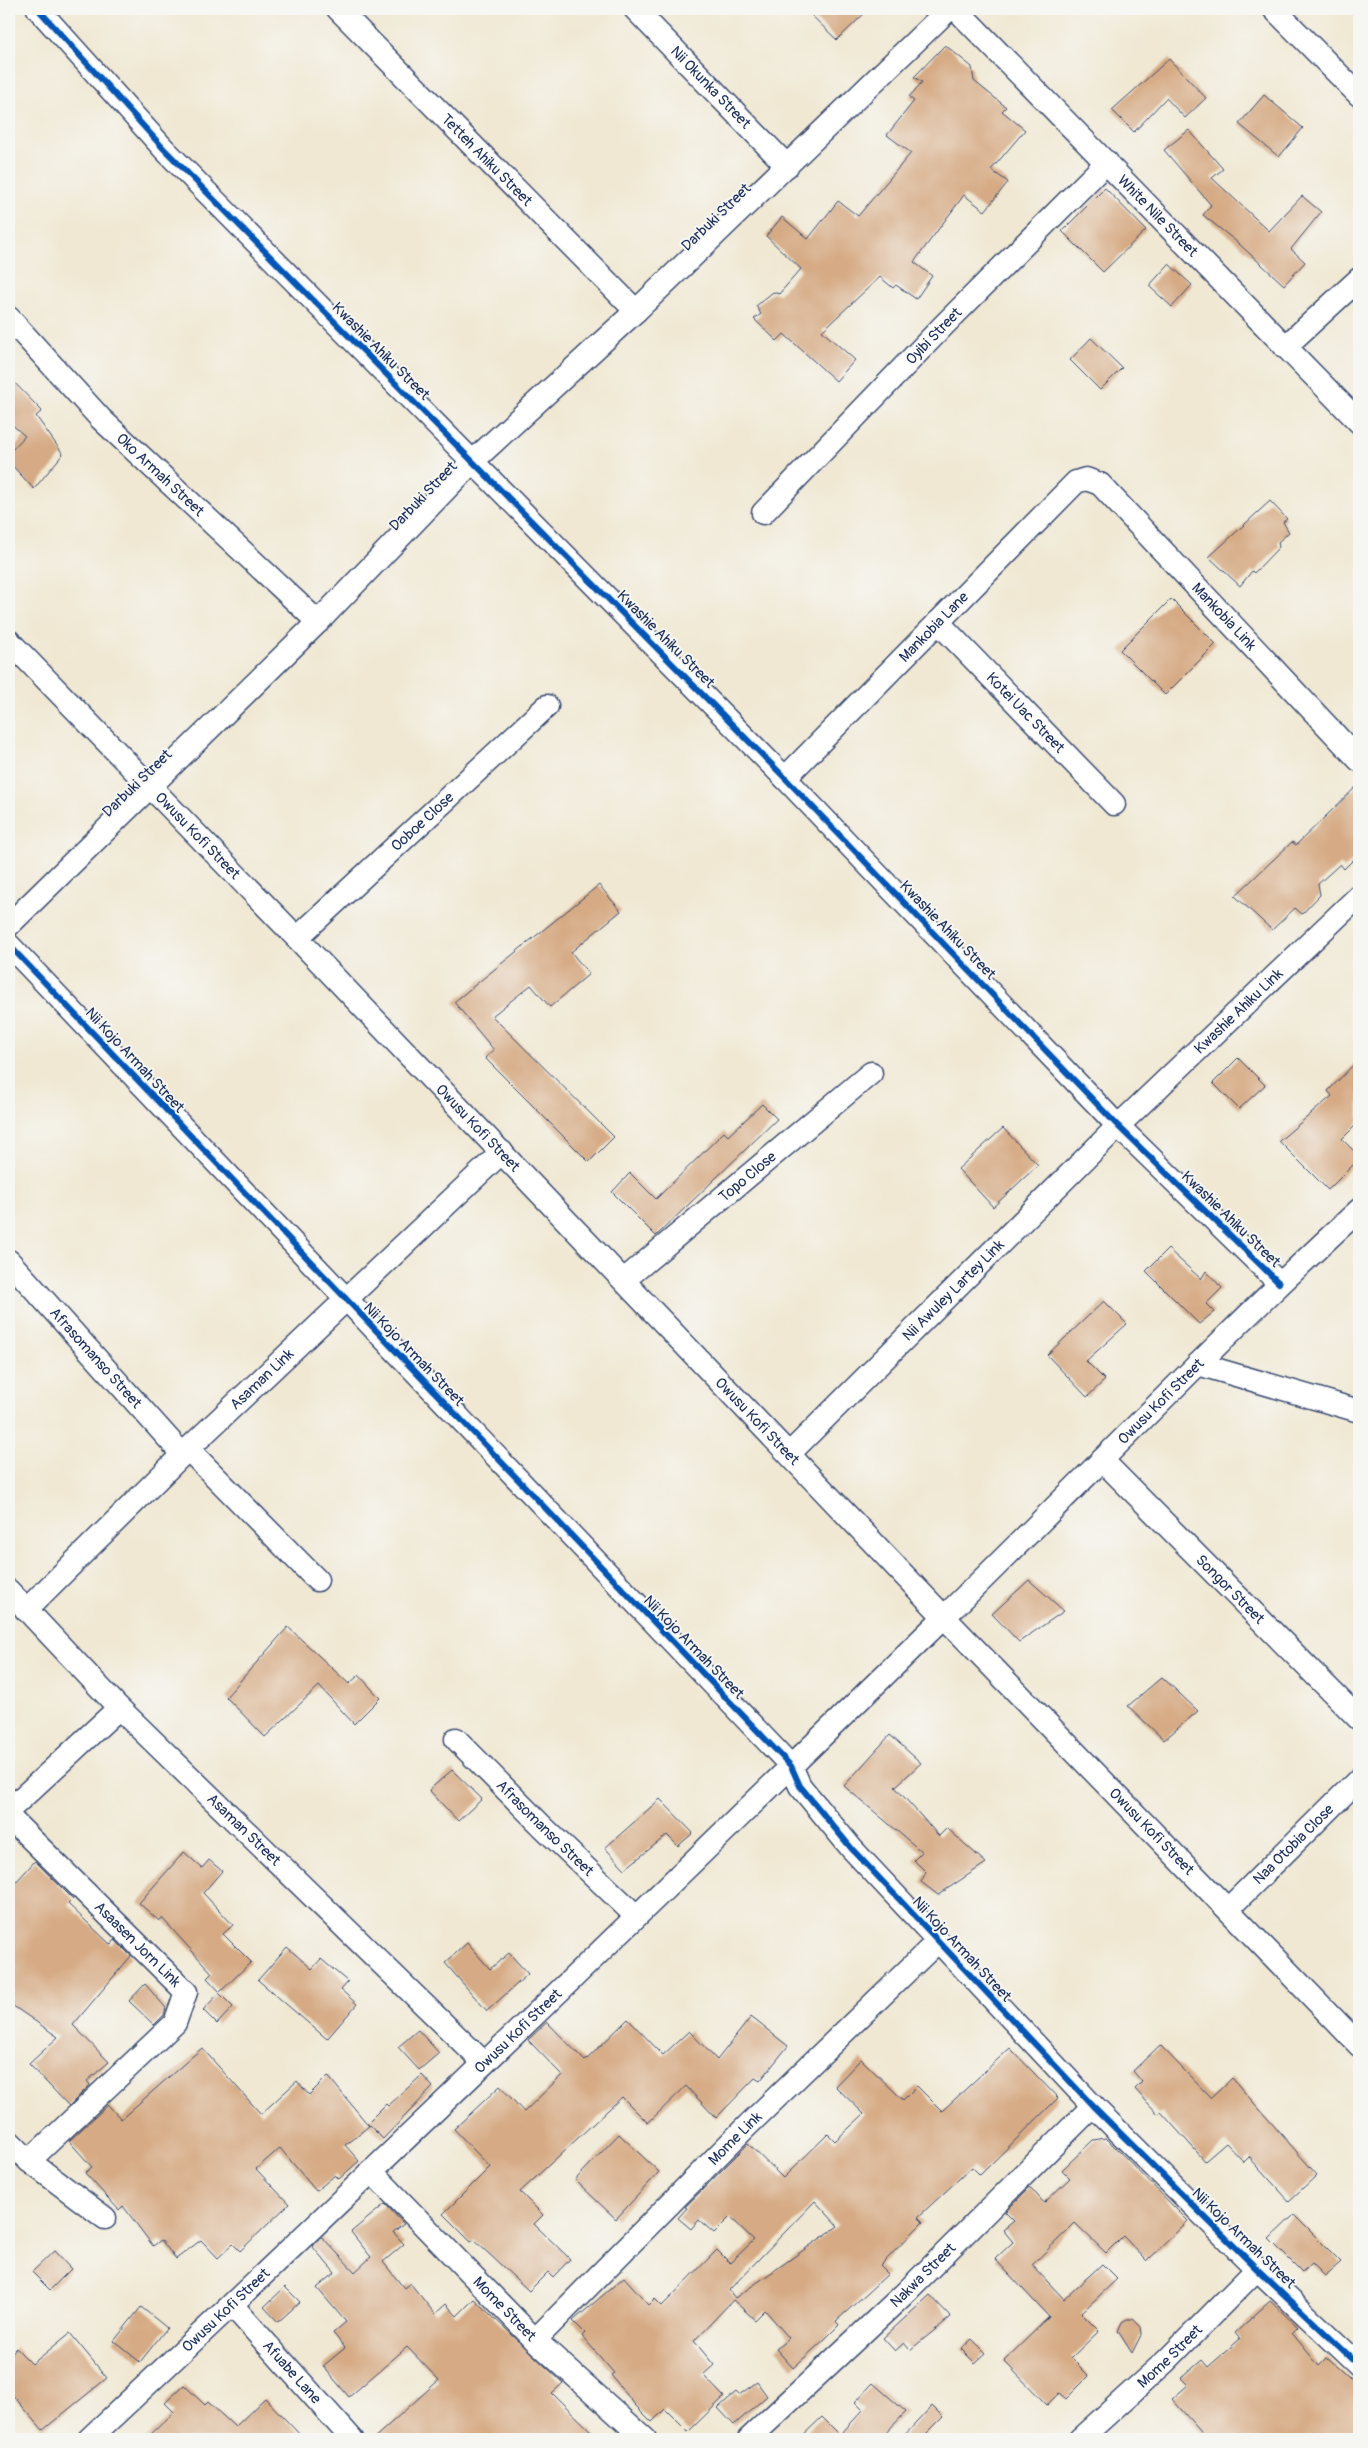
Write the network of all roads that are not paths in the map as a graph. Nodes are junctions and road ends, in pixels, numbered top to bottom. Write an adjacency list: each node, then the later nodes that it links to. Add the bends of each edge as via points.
1 (38, 9): 15 (street, Kwashie Ahiku Street, via 164,149)
2 (338, 9): 11 (street, Tetteh Ahiku Street)
3 (635, 9): 9 (street, Nii Okunka Street)
4 (948, 9): 9 (street, Darbuki Street)
5 (956, 9): 8 (street, White Nile Street)
6 (1274, 9): 7 (street)
7 (1359, 95)
8 (1107, 162): 13 (street, White Nile Street); 17 (street, Oyibi Street)
9 (787, 166): 11 (street, Darbuki Street)
10 (1359, 279): 13 (street)
11 (636, 311): 15 (street, Darbuki Street)
12 (9, 318): 18 (street, Oko Armah Street, via 101,419)
13 (1285, 347): 14 (street, White Nile Street)
14 (1359, 422)
15 (473, 461): 18 (street, Darbuki Street); 23 (street, Kwashie Ahiku Street)
16 (1086, 478): 19 (street, Mankobia Lane, via 1076,482); 22 (street, Mankobia Link, via 1100,484)
17 (763, 513)
18 (318, 622): 24 (street, Darbuki Street)
19 (938, 622): 23 (street, Mankobia Lane); 25 (street, Kotei Uac Street)
20 (9, 641): 24 (street, Owusu Kofi Street)
21 (547, 706): 28 (street, Ooboe Close)
22 (1359, 760)
23 (785, 778): 31 (street, Kwashie Ahiku Street)
24 (150, 788): 27 (street, Darbuki Street); 28 (street, Owusu Kofi Street)
25 (1114, 804)
26 (1359, 896): 31 (street, Kwashie Ahiku Link)
27 (9, 925)
28 (297, 938): 32 (street, Owusu Kofi Street)
29 (9, 945): 37 (street, Nii Kojo Armah Street)
30 (871, 1073): 35 (street, Topo Close)
31 (1118, 1126): 36 (street, Kwashie Ahiku Street); 41 (street, Nii Awuley Lartey Link)
32 (502, 1152): 35 (street, Owusu Kofi Street); 37 (street, Asaman Link)
33 (1359, 1210): 36 (street, Owusu Kofi Street)
34 (9, 1261): 40 (street, Afrasomanso Street)
35 (624, 1280): 41 (street, Owusu Kofi Street)
36 (1279, 1283): 38 (street, Owusu Kofi Street)
37 (345, 1300): 40 (street, Asaman Link); 50 (street, Nii Kojo Armah Street)
38 (1198, 1364): 39 (street); 42 (street, Owusu Kofi Street)
39 (1359, 1411)
40 (185, 1452): 43 (street, Afrasomanso Street); 45 (street, Asaman Link)
41 (789, 1454): 46 (street, Owusu Kofi Street)
42 (1102, 1460): 46 (street, Owusu Kofi Street); 48 (street, Songor Street)
43 (317, 1580)
44 (9, 1591): 45 (street, Asaman Street)
45 (26, 1610): 47 (street, Asaman Street)
46 (944, 1617): 50 (street, Owusu Kofi Street); 54 (street, Owusu Kofi Street)
47 (119, 1708): 52 (street); 58 (street, Asaman Street)
48 (1359, 1719)
49 (456, 1738): 55 (street, Afrasomanso Street)
50 (791, 1766): 55 (street, Owusu Kofi Street); 56 (street, Nii Kojo Armah Street, via 800,1786 852,1849)
51 (1359, 1779): 54 (street, Naa Otobia Close)
52 (9, 1810)
53 (9, 1817): 61 (street, Asaasen Jorn Link, via 186,1992 175,2023)
54 (1228, 1909): 57 (street, Owusu Kofi Street)
55 (636, 1916): 58 (street, Owusu Kofi Street)
56 (938, 1941): 59 (street, Nii Kojo Armah Street); 66 (street, Mome Link, via 743,2130)
57 (1359, 2045)
58 (484, 2063): 62 (street, Owusu Kofi Street)
59 (1093, 2106): 64 (street, Nii Kojo Armah Street); 71 (street, Nakwa Street, via 903,2296)
60 (9, 2141): 61 (street)
61 (29, 2161): 63 (street)
62 (372, 2171): 65 (street, Owusu Kofi Street); 66 (street, Mome Street)
63 (105, 2218)
64 (1257, 2269): 67 (street, Nii Kojo Armah Street); 72 (street, Mome Street, via 1166,2361)
65 (232, 2305): 68 (street, Owusu Kofi Street); 69 (street, Afuabe Lane)
66 (535, 2340): 70 (street, Mome Street)
67 (1359, 2365)
68 (89, 2439)
69 (352, 2439)
70 (645, 2439)
71 (749, 2439)
72 (1080, 2439)

